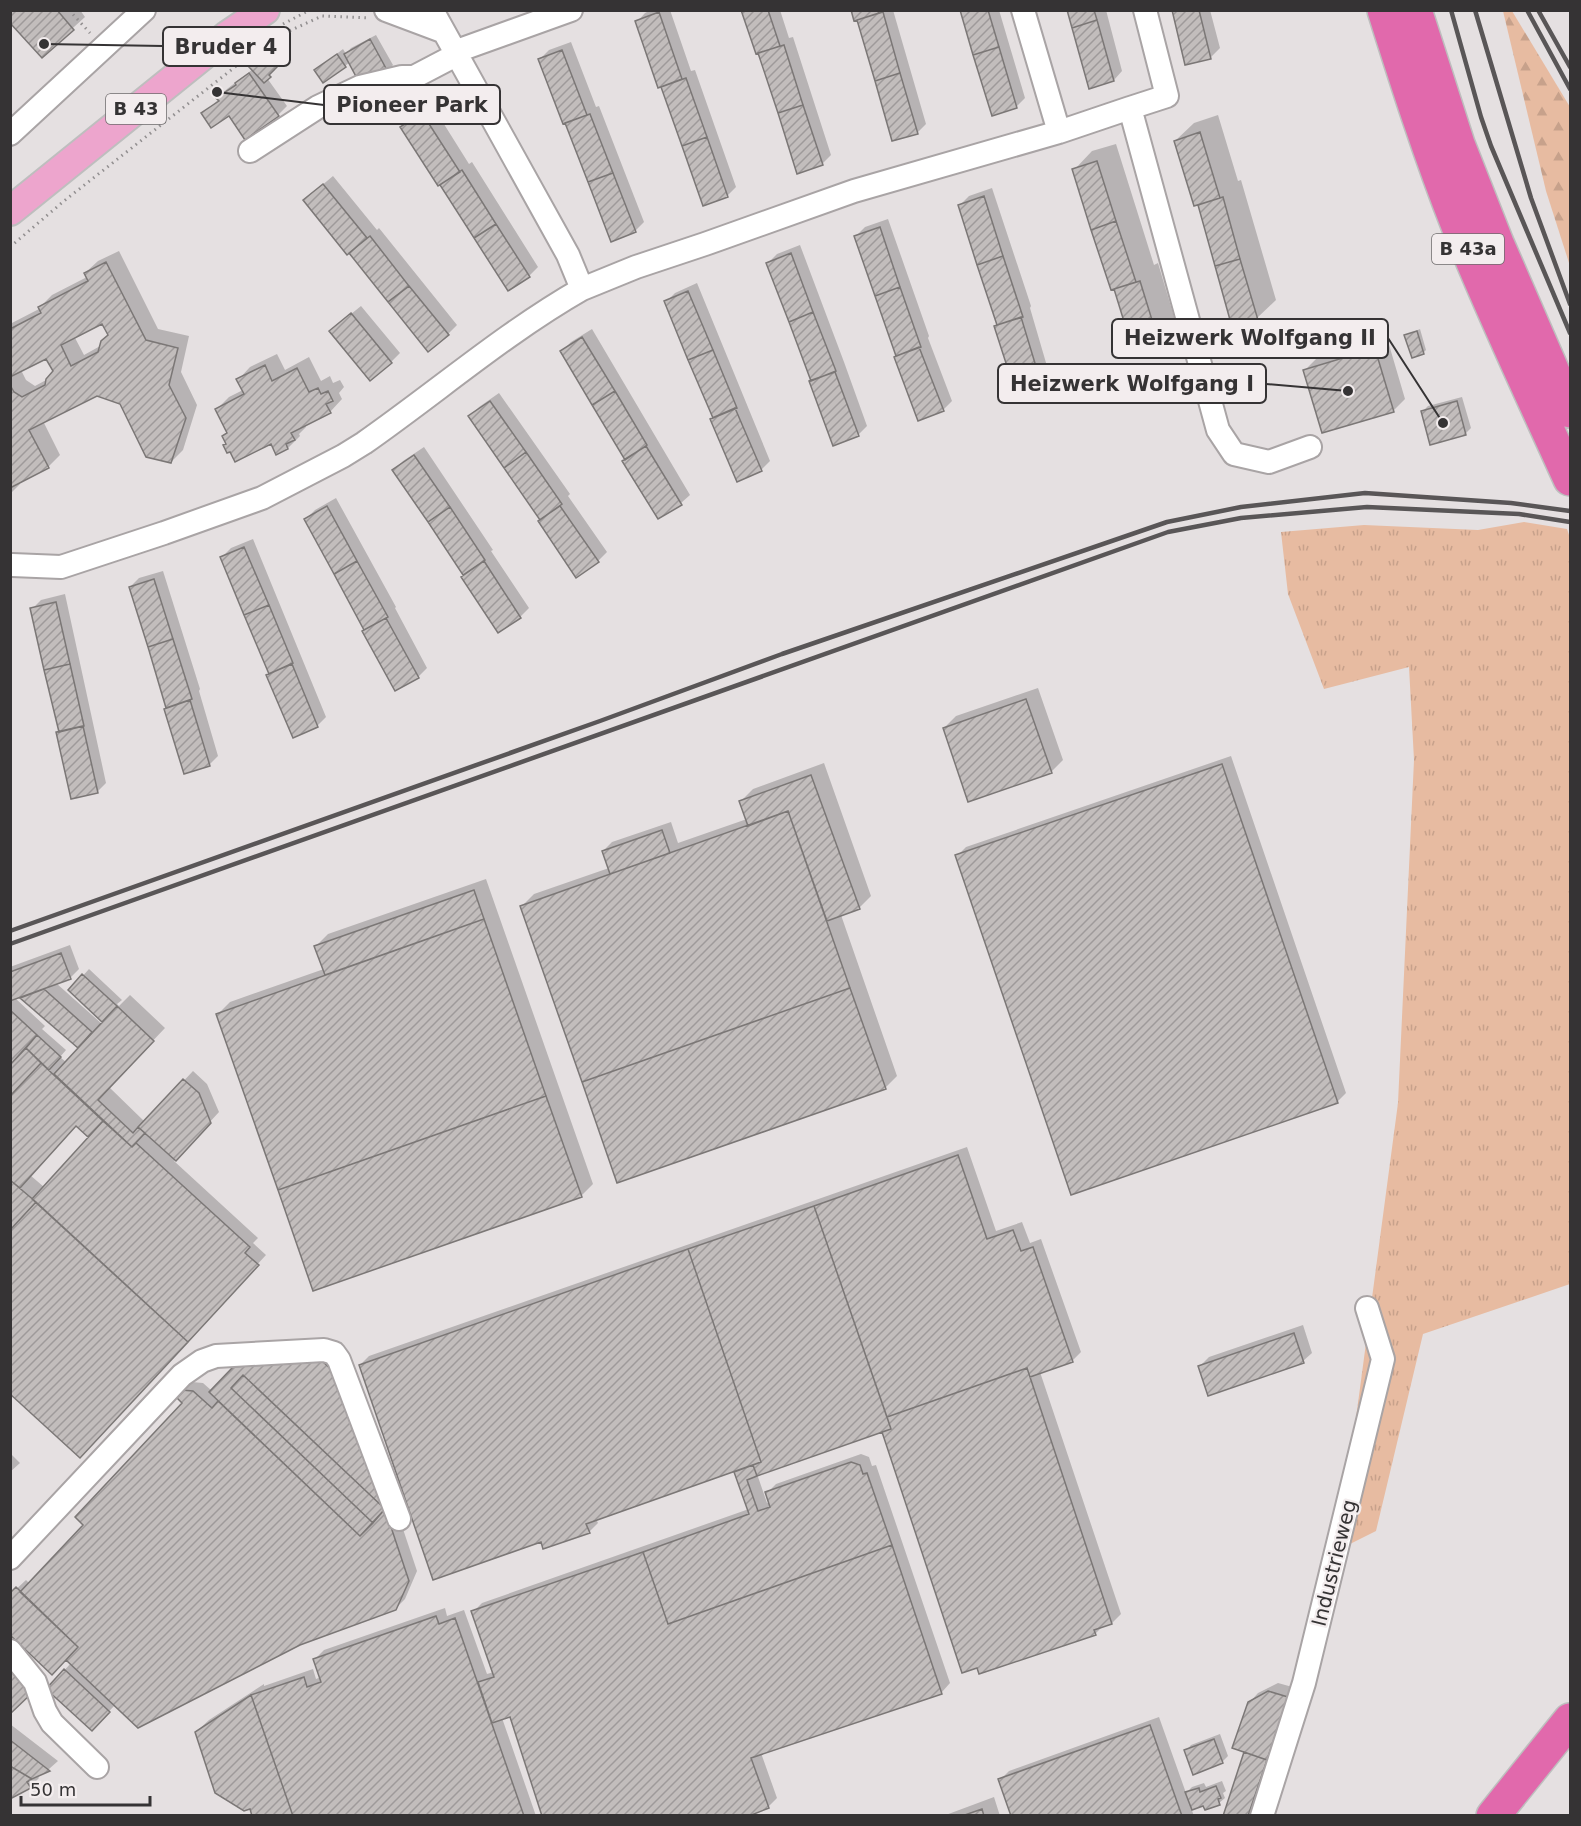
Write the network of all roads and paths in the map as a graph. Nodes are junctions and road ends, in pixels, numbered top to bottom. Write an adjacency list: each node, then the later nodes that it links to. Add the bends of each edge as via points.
1 (69, 10): 13 (path)
2 (144, 10): 13 (street)
3 (265, 10): 19 (main road, B 43, via 228,35)
4 (432, 10): 12 (street)
5 (571, 10): 14 (street)
6 (1023, 10): 16 (street)
7 (1145, 10): 15 (street, via 1167,96)
8 (1384, 10): 24 (highway, B 43a, via 1458,225)
9 (1415, 10): 22 (highway, B 43a, via 1458,144 1492,232)
10 (380, 14): 11 (street); 20 (path, via 322,16 276,37)
11 (407, 15): 12 (street)
12 (444, 21): 14 (street)
13 (104, 48): 17 (street)
14 (455, 54): 18 (street, via 414,76 360,87 318,107); 21 (street, via 568,255)
15 (1130, 108): 16 (street); 23 (street, via 1218,430 1234,454 1269,462)
16 (1059, 132): 21 (street, via 854,191)
17 (10, 134)
18 (250, 151)
19 (10, 211)
20 (10, 247)
21 (582, 289): 25 (street, via 497,345 364,443 262,498 62,567)
22 (1570, 411)
23 (1310, 447)
24 (1570, 479)
25 (11, 564)
26 (1367, 1308): 32 (street, Industrieweg, via 1383,1359 1304,1683)
27 (399, 1519): 28 (street, via 334,1353 324,1350 216,1356 182,1376)
28 (10, 1558)
29 (10, 1651): 31 (street, via 34,1682 52,1723)
30 (1570, 1720): 33 (highway)
31 (97, 1767)
32 (1262, 1815)
33 (1493, 1815)

